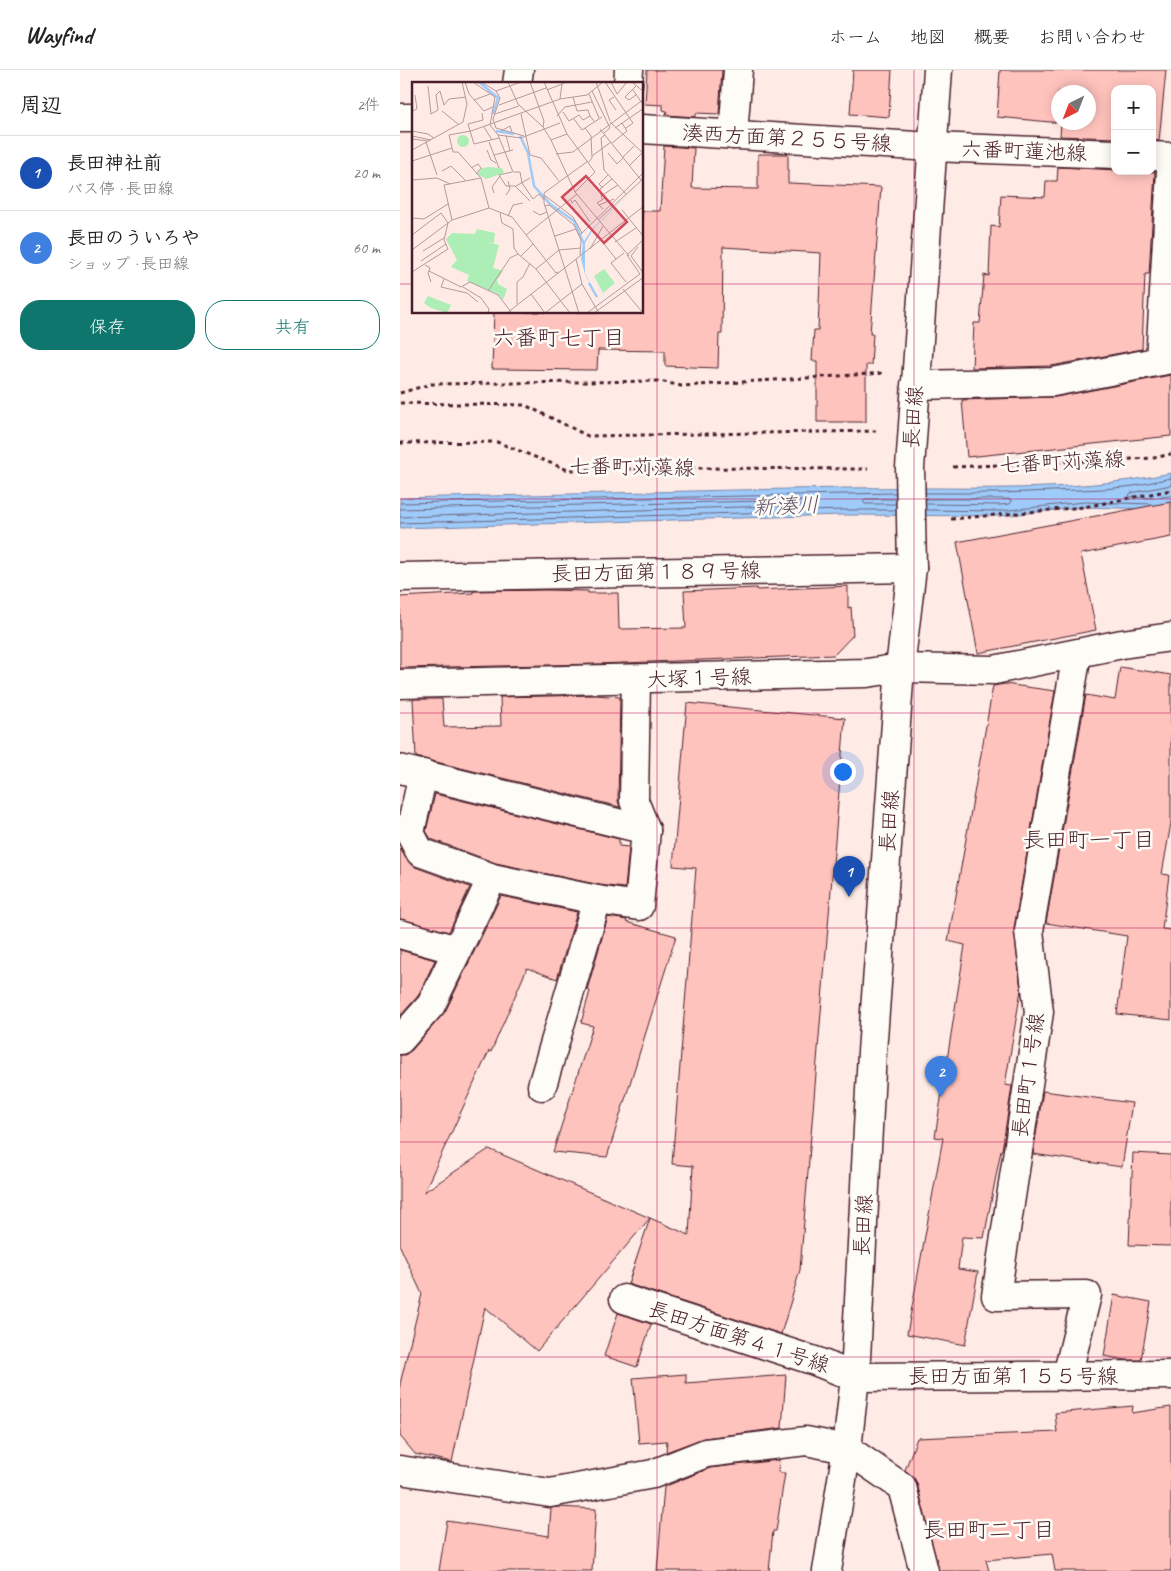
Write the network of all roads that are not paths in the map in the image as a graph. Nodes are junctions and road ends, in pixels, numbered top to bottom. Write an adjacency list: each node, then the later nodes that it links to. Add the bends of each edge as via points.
1 (738, 70): 4 (street)
2 (938, 70): 5 (street, 長田線)
3 (644, 129): 4 (street, 湊西方面第２５５号線)
4 (733, 135): 5 (street, 湊西方面第２５５号線)
5 (932, 147): 6 (street, 六番町蓮池線); 11 (street, 長田線)
6 (1111, 154)
7 (1156, 156): 8 (street)
8 (1171, 157)
9 (1171, 171): 10 (street)
10 (1166, 360): 11 (street, via 1053,382)
11 (916, 385): 12 (street, 長田線, via 910,468)
12 (912, 568): 13 (street, 長田方面第１８９号線); 16 (street, 長田線)
13 (400, 577)
14 (1171, 637): 15 (street)
15 (1078, 654): 16 (street, via 994,670); 29 (street, 長田町１号線, via 1029,931 1039,1012 996,1296 1087,1295)
16 (900, 668): 17 (street, 大塚１号線, via 867,673); 30 (street, 長田線, via 872,1052)
17 (636, 679): 18 (street); 20 (street, 大塚１号線, via 634,801)
18 (400, 684)
19 (411, 771): 20 (street); 21 (street, via 410,832 420,852)
20 (646, 830): 22 (street, 大塚１号線, via 640,906)
21 (492, 878): 22 (street); 24 (street)
22 (597, 900): 26 (street)
23 (400, 934): 24 (street)
24 (457, 950): 25 (street, via 431,1005)
25 (400, 1040)
26 (542, 1086)
27 (624, 1299): 30 (street, 長田方面第４１号線, via 816,1361)
28 (1171, 1375): 29 (street, 長田方面第１５５号線)
29 (1067, 1376): 30 (street, 長田方面第１５５号線)
30 (854, 1377): 31 (street, 長田線)
31 (847, 1449): 32 (street, via 806,1441 706,1453 653,1474 550,1493); 33 (street, 長田線); 34 (street, via 902,1487)
32 (400, 1470)
33 (827, 1571)
34 (924, 1571)

